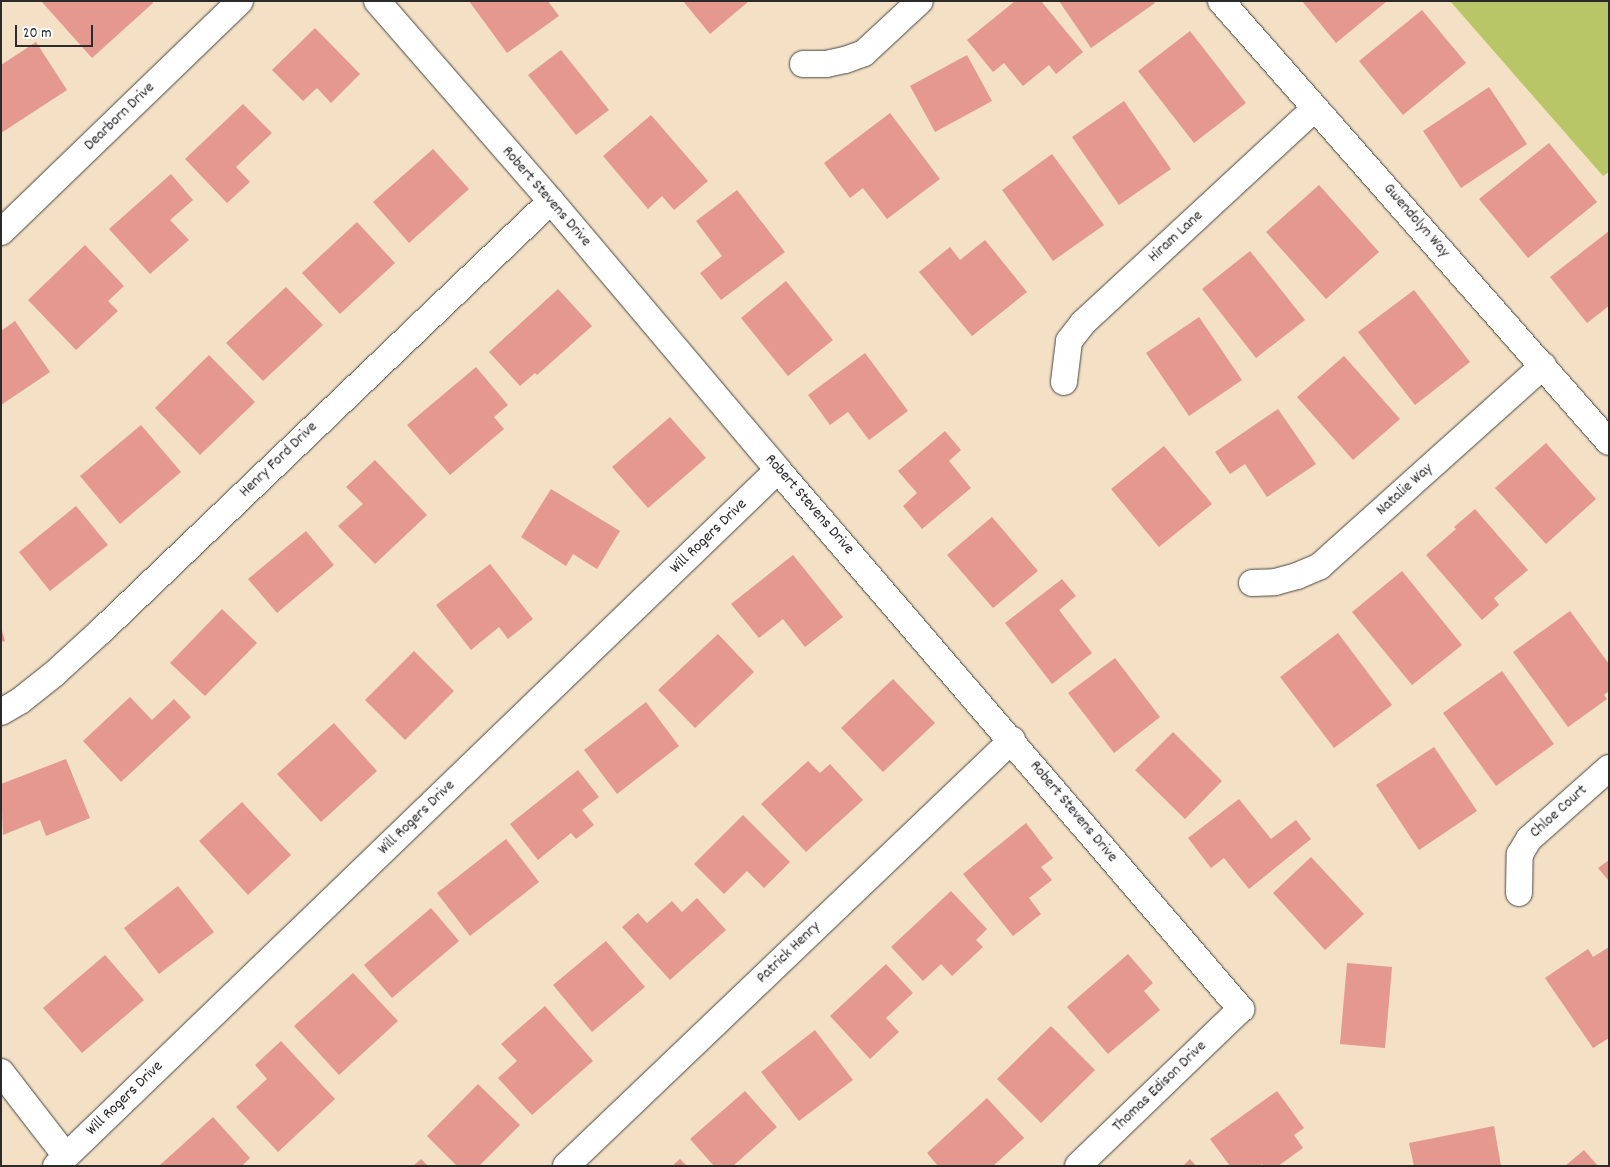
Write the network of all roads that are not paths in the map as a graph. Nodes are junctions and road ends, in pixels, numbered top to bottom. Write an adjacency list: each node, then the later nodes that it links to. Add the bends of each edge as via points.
1 (240, 1): 8 (street, Dearborn Drive)
2 (377, 1): 7 (street, Robert Stevens Drive)
3 (920, 1): 5 (street, via 864,52 826,64)
4 (1221, 1): 6 (street, Gwendolyn Way)
5 (803, 64)
6 (1315, 108): 9 (street, Gwendolyn Way); 10 (street, Hiram Lane, via 1083,323 1069,340)
7 (551, 201): 12 (street, Robert Stevens Drive); 14 (street, Henry Ford Drive, via 101,631 54,674)
8 (1, 232)
9 (1543, 366): 11 (street, Gwendolyn Way); 13 (street, Natalie Way, via 1320,566 1275,582)
10 (1064, 382)
11 (1609, 442)
12 (778, 470): 15 (street, Robert Stevens Drive); 20 (street, Will Rogers Drive)
13 (1252, 583)
14 (1, 712)
15 (1012, 740): 18 (street, Robert Stevens Drive); 21 (street, Patrick Henry)
16 (1609, 768): 17 (street, Chloe Court, via 1529,839 1520,854)
17 (1519, 893)
18 (1242, 1009): 22 (street, Thomas Edison Drive)
19 (1, 1072): 20 (street)
20 (61, 1161)
21 (566, 1166)
22 (1078, 1166)

